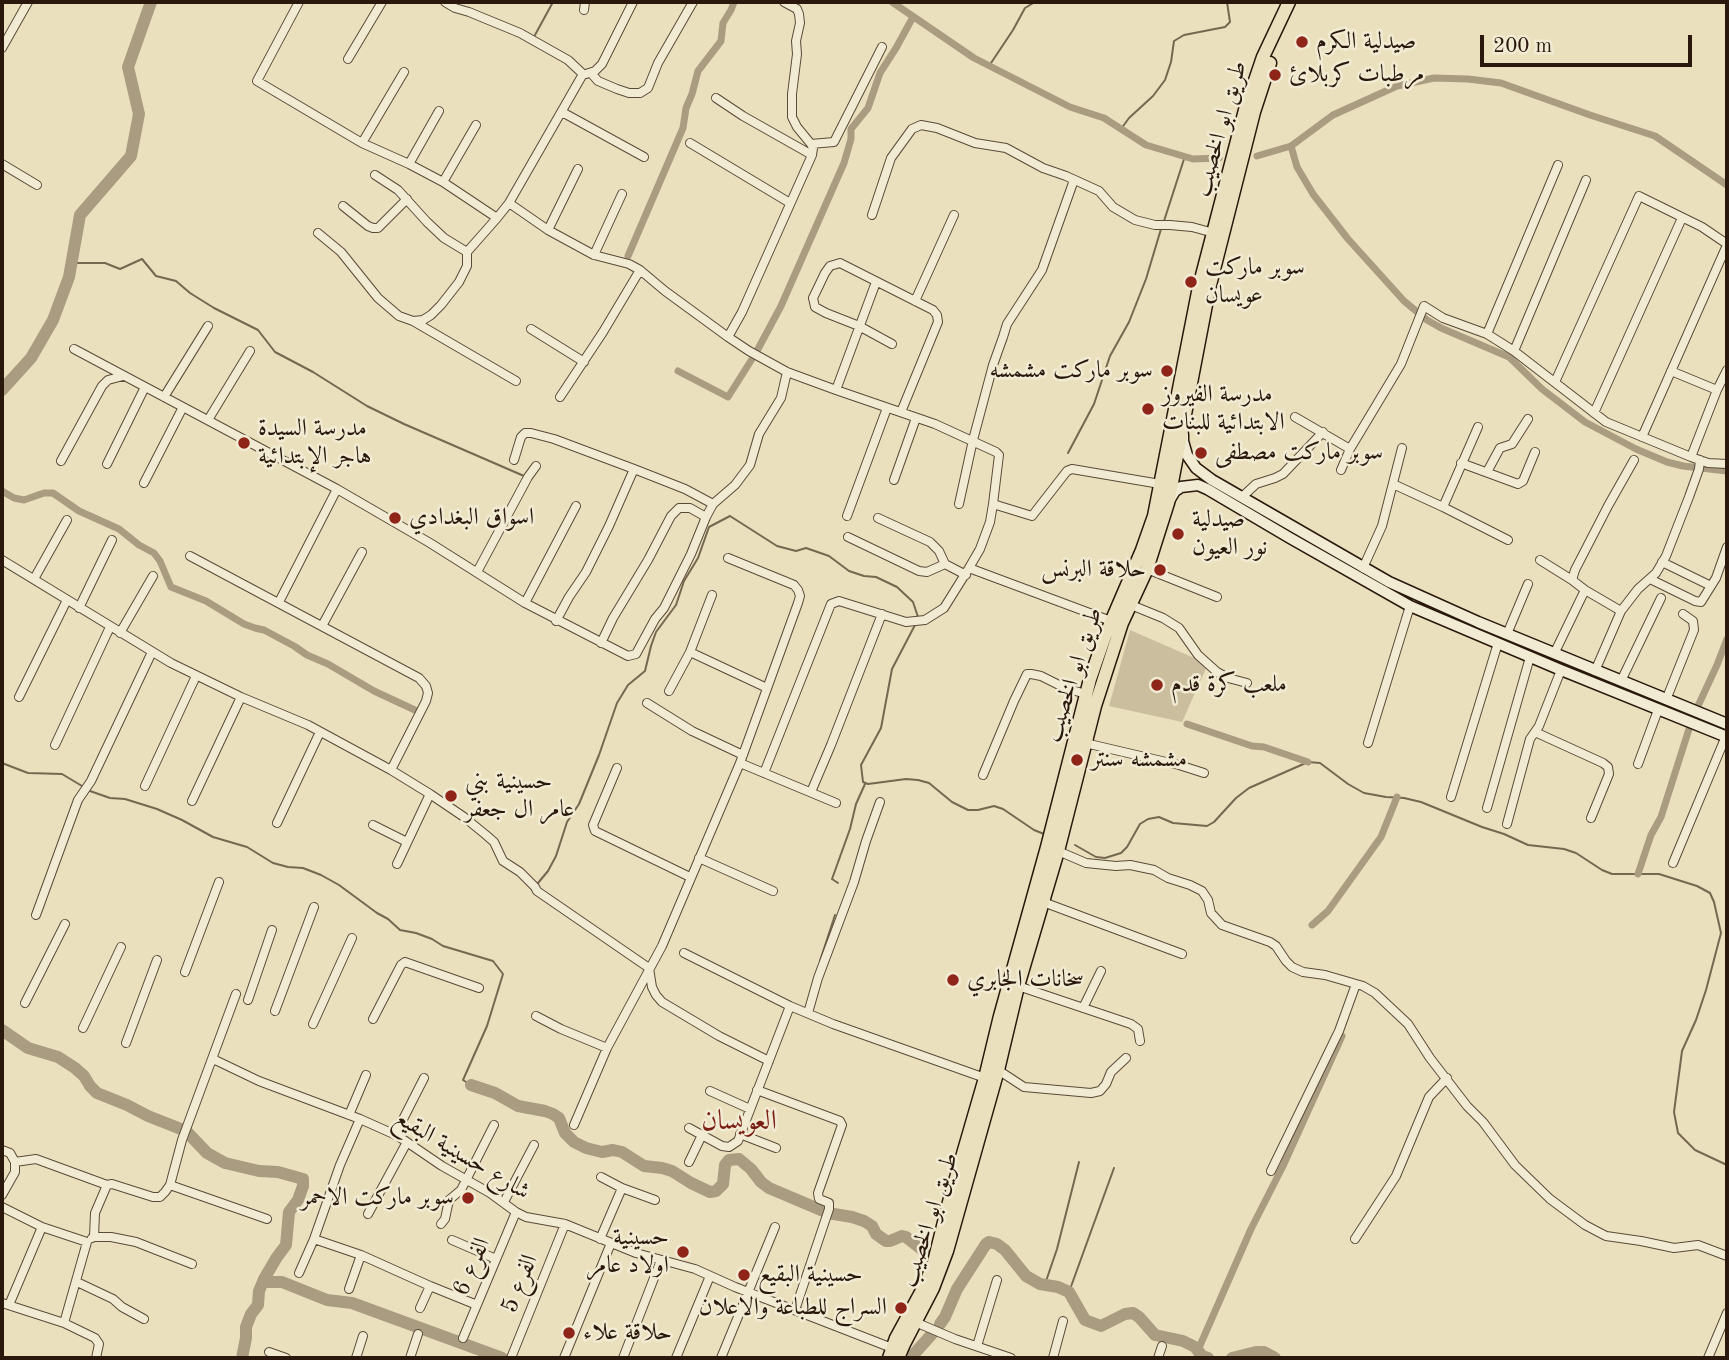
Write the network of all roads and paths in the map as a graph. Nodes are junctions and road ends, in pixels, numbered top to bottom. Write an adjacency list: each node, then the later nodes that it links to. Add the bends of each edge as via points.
1 (28, 2): 13 (street)
2 (299, 2): 21 (street, via 257,80)
3 (382, 2): 14 (street)
4 (445, 2): 11 (street)
5 (472, 2): 11 (street)
6 (633, 2): 16 (street, via 598,69)
7 (693, 2): 16 (street, via 648,88 629,93)
8 (783, 2): 23 (street, via 797,9 800,23 792,117)
9 (1290, 2): 46 (main road, طريق ابو الخصيب, via 1251,92)
10 (1299, 2): 52 (main road, طريق ابو الخصيب, via 1259,94)
11 (469, 12): 16 (street, via 520,33)
12 (882, 47): 23 (street, via 837,138)
13 (2, 48)
14 (348, 59)
15 (404, 72): 21 (street)
16 (587, 74): 19 (street)
17 (716, 98): 24 (street)
18 (439, 111): 26 (street)
19 (562, 112): 25 (street); 37 (street)
20 (476, 125): 33 (street)
21 (362, 143): 26 (street)
22 (690, 143): 38 (street)
23 (811, 144): 24 (street)
24 (812, 155): 38 (street)
25 (644, 157)
26 (409, 163): 33 (street)
27 (2, 164): 34 (street)
28 (1558, 166): 58 (street)
29 (578, 169): 44 (street)
30 (375, 175): 36 (street)
31 (1074, 180): 40 (street, via 1006,148 921,125 912,129 891,158); 46 (street, via 1098,191 1135,220); 88 (street, via 1042,270 1007,324)
32 (1586, 180): 63 (street)
33 (443, 182): 42 (street)
34 (37, 185)
35 (622, 194): 49 (street)
36 (407, 199): 39 (street, via 378,228 368,226); 48 (street, via 444,238)
37 (509, 203): 42 (street); 44 (street)
38 (790, 203): 59 (street)
39 (343, 206)
40 (873, 215)
41 (954, 215): 53 (street)
42 (497, 218): 48 (street)
43 (1682, 218): 47 (street); 70 (street, via 1639,196); 79 (street)
44 (548, 230): 49 (street)
45 (318, 233): 54 (street, via 341,252 378,298 399,316)
46 (1214, 233): 52 (main road, طريق ابو الخصيب)
47 (1727, 244): 66 (street)
48 (467, 252): 54 (street, via 467,266 459,282 431,316)
49 (594, 254): 50 (street)
50 (640, 270): 59 (street); 64 (street)
51 (876, 282): 53 (street); 56 (street); 56 (street, via 835,263 813,298 818,309)
52 (1204, 288): 83 (main road, طريق ابو الخصيب); 105 (main road, طريق ابو الخصيب)
53 (915, 301): 78 (street, via 936,312 938,319)
54 (413, 321): 69 (street)
55 (208, 326): 74 (street)
56 (859, 326): 60 (street); 72 (street)
57 (531, 329): 64 (street)
58 (1487, 334): 63 (street); 90 (street, via 1424,306 1401,364)
59 (728, 337): 67 (street)
60 (892, 344)
61 (74, 349): 68 (street)
62 (250, 351): 84 (street)
63 (1514, 351): 70 (street)
64 (583, 362): 75 (street)
65 (1727, 370): 73 (street)
66 (1671, 371): 73 (street); 87 (street)
67 (787, 372): 72 (street); 110 (street, via 781,398 759,434 750,465)
68 (123, 376): 71 (street); 94 (street, via 102,386)
69 (516, 381)
70 (1555, 382): 79 (street)
71 (145, 387): 74 (street); 97 (street)
72 (836, 390): 77 (street)
73 (1717, 390): 96 (street)
74 (164, 397): 76 (street)
75 (560, 397)
76 (183, 407): 84 (street); 104 (street)
77 (887, 408): 78 (street); 115 (street)
78 (901, 412): 81 (street)
79 (1594, 413): 87 (street)
80 (1295, 417): 86 (street)
81 (916, 418): 88 (street); 103 (street)
82 (1528, 419): 102 (street, via 1512,444 1500,448)
83 (1183, 420): 108 (main road, via 1183,441 1196,468); 109 (main road, طريق ابو الخصيب)
84 (208, 421): 107 (street)
85 (1478, 428): 95 (street)
86 (1323, 432): 90 (street); 108 (street, via 1283,474 1256,484)
87 (1642, 437): 96 (street)
88 (972, 440): 111 (street); 112 (street, via 998,453)
89 (1402, 448): 106 (street)
90 (1350, 449): 101 (street)
91 (1535, 452): 102 (street, via 1520,484)
92 (514, 460): 100 (street, via 522,437 531,433)
93 (1634, 460): 137 (street)
94 (61, 461)
95 (1461, 463): 102 (street); 114 (street)
96 (1697, 463): 98 (street); 128 (street)
97 (107, 464)
98 (1727, 464)
99 (536, 466): 133 (street)
100 (634, 469): 110 (street); 153 (street, via 586,572)
101 (1341, 470)
102 (1487, 472)
103 (894, 480)
104 (144, 484)
105 (1160, 484): 112 (street, via 1072,469 1032,516); 154 (main road, طريق ابو الخصيب, via 1149,531)
106 (1393, 484): 114 (street); 130 (street, via 1382,526)
107 (337, 489): 133 (street); 145 (street)
108 (1242, 497): 130 (main road)
109 (1167, 503): 131 (main road, طريق ابو الخصيب); 148 (main road, via 1181,487 1198,485)
110 (713, 504): 116 (street)
111 (959, 504)
112 (993, 504): 132 (street, via 986,536)
113 (576, 506): 146 (street)
114 (1444, 506): 121 (street)
115 (847, 516)
116 (706, 517): 159 (street, via 690,508 679,508 671,516); 159 (street, via 676,586 636,653 628,656)
117 (878, 518): 129 (street, via 930,542)
118 (67, 520): 135 (street)
119 (848, 537): 129 (street, via 919,571)
120 (112, 540): 149 (street)
121 (1508, 540)
122 (1727, 547): 139 (street)
123 (362, 552): 155 (street)
124 (190, 556): 145 (street)
125 (728, 558): 171 (street, via 794,585 800,596)
126 (2, 560): 135 (street)
127 (1540, 560): 137 (street)
128 (1662, 562): 136 (street); 139 (street)
129 (945, 564): 132 (street)
130 (1363, 568): 158 (main road)
131 (1147, 569): 142 (street); 147 (main road, طريق ابو الخصيب)
132 (968, 571): 151 (street, via 944,608 925,620 906,622); 154 (street)
133 (477, 572): 146 (street)
134 (153, 576): 157 (street)
135 (34, 579): 144 (street)
136 (1650, 579): 139 (street, via 1695,601 1701,601); 150 (street)
137 (1572, 580): 140 (street)
138 (1528, 584): 158 (street)
139 (1711, 586)
140 (1585, 590): 150 (street); 163 (street)
141 (712, 595): 162 (street)
142 (1217, 597)
143 (1661, 598): 169 (street)
144 (67, 600): 149 (street); 174 (street)
145 (279, 602): 155 (street)
146 (525, 603): 153 (street)
147 (1131, 605): 165 (main road, طريق ابو الخصيب); 170 (street, via 1179,628 1217,672)
148 (1410, 606): 160 (main road); 184 (street)
149 (79, 608): 156 (street)
150 (1621, 611): 167 (street)
151 (882, 614): 190 (street, via 839,601 831,604); 194 (street)
152 (1684, 614): 176 (street, via 1693,621 1694,630)
153 (556, 621): 159 (street)
154 (1111, 621): 165 (main road, طريق ابو الخصيب)
155 (322, 626): 189 (street, via 426,686 426,701)
156 (110, 627): 157 (street); 185 (street)
157 (120, 633): 161 (street)
158 (1507, 634): 163 (main road)
159 (601, 643)
160 (1498, 643): 164 (main road); 196 (street)
161 (152, 652): 168 (street); 215 (street, via 81,795)
162 (690, 652): 171 (street); 172 (street)
163 (1554, 654): 167 (main road)
164 (1530, 657): 166 (main road); 200 (street)
165 (1100, 669): 173 (main road, طريق ابو الخصيب); 183 (main road, طريق ابو الخصيب)
166 (1561, 670): 178 (main road); 181 (street)
167 (1595, 671): 169 (main road)
168 (196, 676): 175 (street); 193 (street)
169 (1621, 681): 176 (main road)
170 (1247, 683)
171 (767, 688): 186 (street)
172 (669, 691)
173 (1086, 694): 192 (street, via 1027,674); 249 (main road, طريق ابو الخصيب)
174 (19, 697)
175 (241, 698): 180 (street); 197 (street)
176 (1666, 700): 179 (main road)
177 (647, 703): 186 (street)
178 (1658, 710): 182 (main road); 187 (street)
179 (1727, 724)
180 (320, 732): 189 (street); 202 (street)
181 (1535, 732): 201 (street, via 1608,767); 203 (street)
182 (1726, 737): 208 (street)
183 (1085, 743): 191 (street); 206 (main road, طريق ابو الخصيب)
184 (1368, 743)
185 (55, 745)
186 (741, 759): 190 (street); 207 (street)
187 (1638, 764)
188 (617, 768): 210 (street, via 593,825 595,831)
189 (391, 770): 195 (street)
190 (764, 773): 194 (street)
191 (1204, 773)
192 (983, 775)
193 (145, 786)
194 (811, 792): 199 (street)
195 (430, 794): 205 (street); 223 (street, via 494,842 503,861 537,891)
196 (1451, 797)
197 (192, 801)
198 (880, 802): 235 (street)
199 (836, 803)
200 (1487, 808)
201 (1591, 818)
202 (277, 823)
203 (1507, 824)
204 (373, 825): 205 (street)
205 (407, 842): 209 (street)
206 (1058, 850): 213 (main road, طريق ابو الخصيب); 226 (street, via 1086,863 1154,870 1202,891 1222,925 1270,942 1292,967 1303,972)
207 (698, 858): 210 (street); 212 (street)
208 (1673, 863)
209 (397, 864)
210 (690, 877): 223 (street)
211 (219, 882): 225 (street)
212 (773, 891)
213 (1043, 902): 221 (street); 227 (main road, طريق ابو الخصيب)
214 (314, 907): 234 (street)
215 (36, 915)
216 (65, 923): 231 (street)
217 (272, 930): 230 (street)
218 (352, 938): 238 (street)
219 (121, 947): 239 (street)
220 (684, 953): 232 (street)
221 (1182, 954)
222 (157, 960): 241 (street)
223 (649, 968): 242 (street); 245 (street, via 652,987 662,1002)
224 (1101, 971): 233 (street)
225 (185, 972)
226 (1356, 984): 250 (street, via 1376,993 1408,1024); 268 (street, via 1339,1031)
227 (1018, 986): 233 (street); 246 (main road, طريق ابو الخصيب)
228 (479, 988): 237 (street, via 405,962)
229 (236, 994): 244 (street)
230 (248, 1000)
231 (25, 1003)
232 (790, 1006): 235 (street); 245 (street)
233 (1083, 1008): 240 (street, via 1132,1024 1139,1029)
234 (275, 1011)
235 (808, 1013): 249 (street)
236 (536, 1016): 242 (street)
237 (373, 1019)
238 (313, 1024)
239 (83, 1028)
240 (1140, 1041)
241 (126, 1043)
242 (607, 1048): 257 (street)
243 (1126, 1058): 246 (street, via 1100,1091 1091,1093 1024,1087)
244 (212, 1059): 254 (street, شارع حسينية البقيع); 272 (street)
245 (769, 1061): 251 (street)
246 (998, 1070): 277 (main road, طريق ابو الخصيب)
247 (366, 1075): 254 (street)
248 (424, 1077): 259 (street)
249 (985, 1078): 277 (main road, طريق ابو الخصيب)
250 (1447, 1078): 288 (street, via 1429,1097 1396,1176); 293 (street, via 1515,1165 1584,1225 1606,1236 1674,1248 1698,1245)
251 (757, 1090): 253 (street); 307 (street, via 842,1125 818,1193 819,1199 829,1203 828,1212)
252 (710, 1091): 253 (street)
253 (750, 1109): 261 (street)
254 (349, 1115): 255 (street, شارع حسينية البقيع)
255 (360, 1119): 259 (street, شارع حسينية البقيع); 286 (street)
256 (494, 1125): 270 (street)
257 (574, 1125)
258 (688, 1128): 260 (street)
259 (396, 1135): 262 (street, شارع حسينية البقيع)
260 (702, 1135): 261 (street, via 729,1147); 267 (street)
261 (740, 1135): 264 (street)
262 (407, 1142): 270 (street, شارع حسينية البقيع); 280 (street)
263 (534, 1145): 276 (street)
264 (776, 1148)
265 (2, 1150): 266 (street)
266 (15, 1162): 271 (street, via 36,1159); 274 (street, via 15,1172)
267 (689, 1162)
268 (1271, 1171)
269 (601, 1177): 273 (street)
270 (466, 1179): 276 (street, شارع حسينية البقيع); 282 (street, via 449,1200)
271 (107, 1185): 272 (street, via 153,1197 160,1197); 289 (street)
272 (170, 1185): 281 (street)
273 (622, 1188): 275 (street); 287 (street)
274 (2, 1195)
275 (655, 1200)
276 (504, 1202): 279 (street, شارع حسينية البقيع)
277 (955, 1203): 311 (main road, طريق ابو الخصيب, via 939,1273); 319 (main road, طريق ابو الخصيب)
278 (2, 1207): 284 (street)
279 (516, 1212): 283 (street, شارع حسينية البقيع); 294 (street, الفرع 6)
280 (368, 1213)
281 (267, 1219)
282 (441, 1224)
283 (565, 1224): 287 (street, شارع حسينية البقيع); 324 (street, الفرع 5)
284 (43, 1227): 289 (street); 304 (street)
285 (775, 1227): 303 (street)
286 (314, 1239): 292 (street); 297 (street)
287 (600, 1239): 291 (street, شارع حسينية البقيع)
288 (1355, 1239)
289 (90, 1240): 296 (street, via 111,1237 136,1242); 300 (street)
290 (452, 1240): 294 (street)
291 (611, 1243): 295 (street, شارع حسينية البقيع); 325 (street)
292 (362, 1255): 301 (street); 302 (street)
293 (1727, 1256)
294 (496, 1259): 305 (street, الفرع 6)
295 (661, 1261): 298 (street, شارع حسينية البقيع); 326 (street)
296 (192, 1264)
297 (299, 1273)
298 (710, 1276): 303 (street, شارع حسينية البقيع); 327 (street)
299 (997, 1280): 316 (street)
300 (77, 1282): 309 (street); 312 (street)
301 (430, 1286): 305 (street); 306 (street)
302 (349, 1289)
303 (747, 1292): 307 (street, شارع حسينية البقيع); 328 (street)
304 (6, 1304): 312 (street)
305 (477, 1305): 315 (street, الفرع 6)
306 (420, 1308)
307 (795, 1310): 319 (street, شارع حسينية البقيع)
308 (1727, 1313): 332 (street)
309 (144, 1319)
310 (1063, 1321): 330 (street)
311 (915, 1322): 316 (street); 319 (main road, طريق ابو الخصيب)
312 (64, 1323): 320 (street, via 94,1338 99,1344)
313 (418, 1334): 323 (street)
314 (363, 1336): 322 (street)
315 (463, 1338)
316 (977, 1346): 329 (street)
317 (1162, 1346): 331 (street)
318 (270, 1352): 321 (street)
319 (893, 1355)
320 (96, 1358)
321 (286, 1358)
322 (356, 1358)
323 (410, 1358)
324 (511, 1358)
325 (564, 1358)
326 (623, 1358)
327 (676, 1358)
328 (721, 1358)
329 (1011, 1358)
330 (1053, 1358)
331 (1158, 1358)
332 (1708, 1358)

